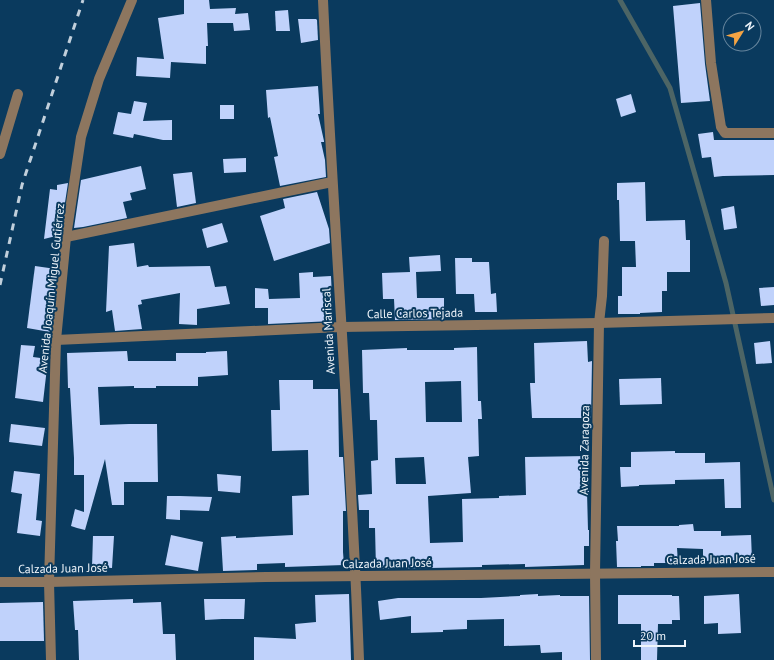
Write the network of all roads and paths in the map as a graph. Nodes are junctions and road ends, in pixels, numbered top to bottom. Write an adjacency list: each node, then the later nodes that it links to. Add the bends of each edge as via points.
1 (132, 0): 8 (street, Avenida Joaquín Miguel Gutiérrez, via 98,79 81,137)
2 (323, 0): 7 (street, Avenida Mariscal)
3 (706, 0): 5 (street, via 711,63 721,127 725,133)
4 (18, 94): 6 (street)
5 (774, 133)
6 (0, 154)
7 (332, 182): 8 (street); 12 (street, Avenida Mariscal)
8 (66, 237): 13 (street, Avenida Joaquín Miguel Gutiérrez)
9 (604, 241): 11 (street, Avenida Zaragoza)
10 (774, 318): 11 (street, Calle Carlos Tejada)
11 (599, 323): 12 (street, Calle Carlos Tejada); 15 (street, Avenida Zaragoza)
12 (341, 327): 13 (street, Calle Carlos Tejada); 16 (street, Avenida Mariscal)
13 (56, 340): 18 (street, Avenida Joaquín Miguel Gutiérrez)
14 (774, 572): 15 (street, Calzada Juan José)
15 (595, 573): 16 (street, Calzada Juan José); 21 (street, Avenida Zaragoza)
16 (356, 576): 18 (street, Calzada Juan José); 20 (street, Avenida Mariscal)
17 (0, 582): 18 (street, Calzada Juan José)
18 (48, 582): 19 (street, Avenida Joaquín Miguel Gutiérrez)
19 (51, 660)
20 (359, 660)
21 (596, 660)

